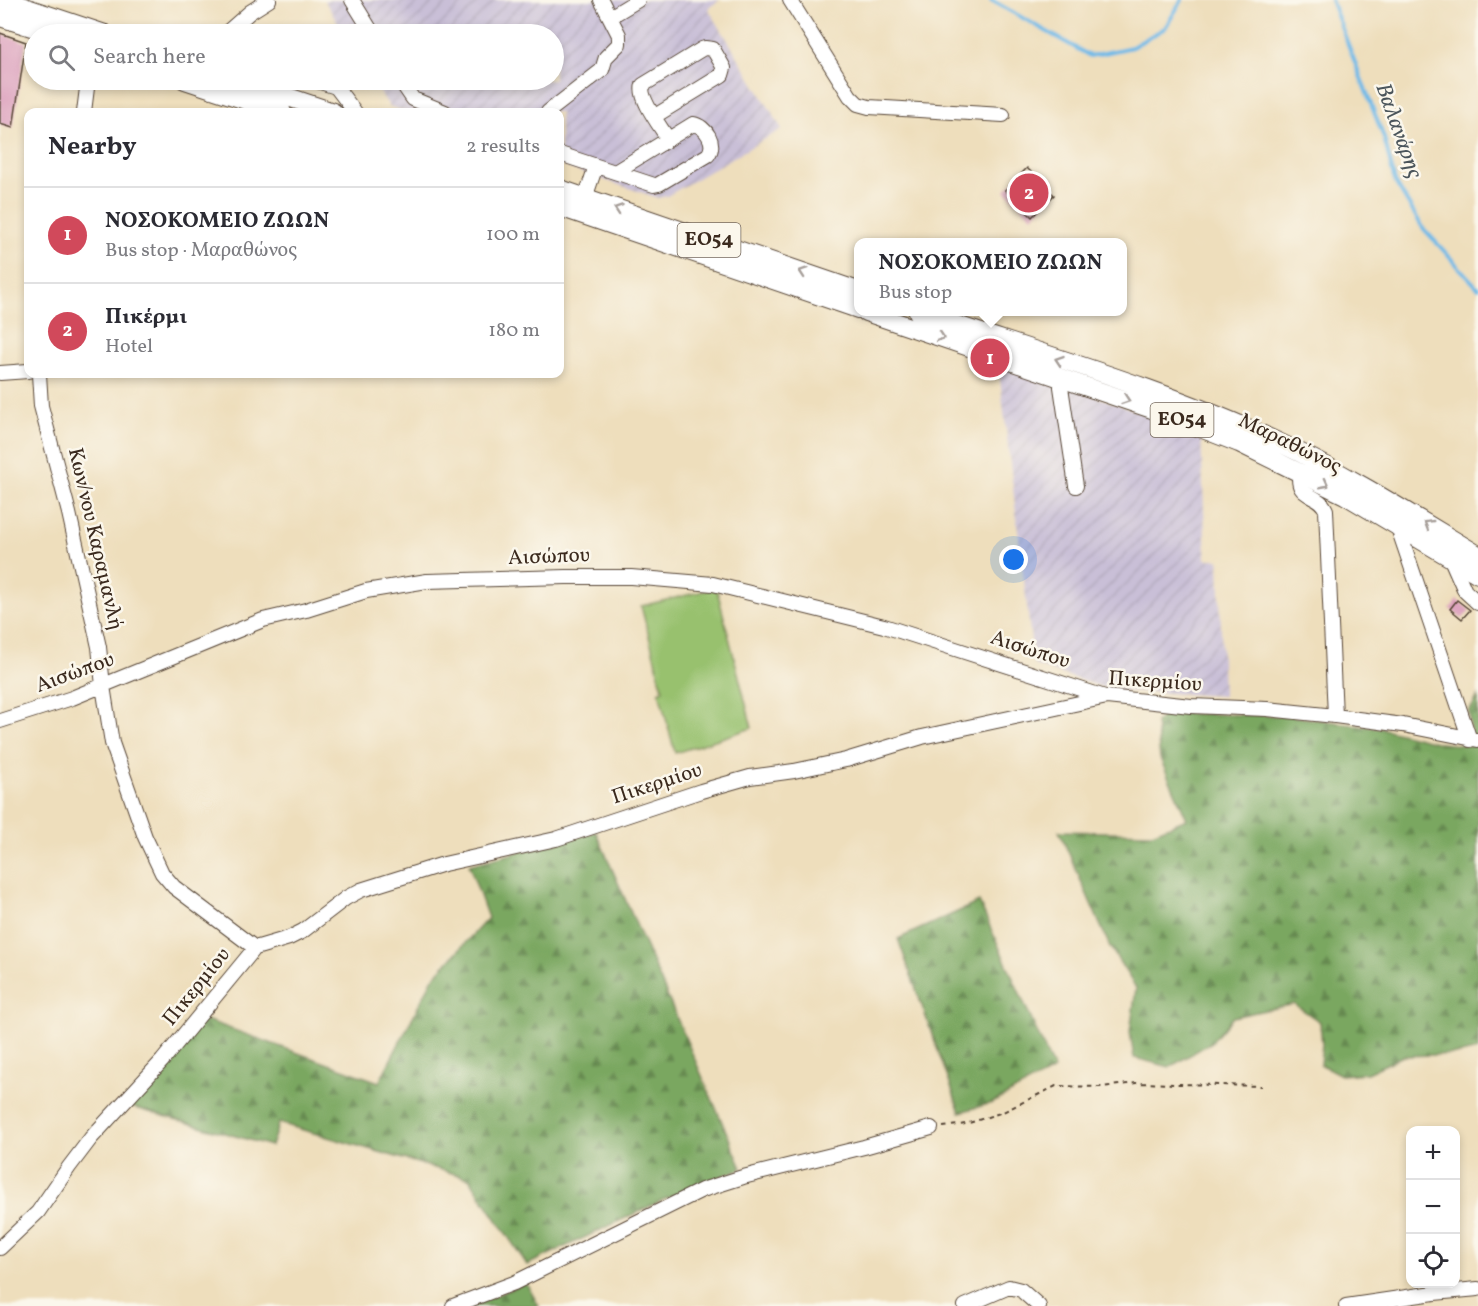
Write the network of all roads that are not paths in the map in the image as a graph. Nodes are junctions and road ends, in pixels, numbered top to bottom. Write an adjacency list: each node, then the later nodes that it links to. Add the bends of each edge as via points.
1 (3, 0): 12 (main road)
2 (242, 0): 8 (street)
3 (268, 0): 8 (street)
4 (352, 0): 14 (street)
5 (601, 0): 10 (street)
6 (638, 0): 10 (street)
7 (790, 0): 26 (street, via 858,104)
8 (250, 12): 13 (street)
9 (0, 16): 11 (main road)
10 (610, 17): 25 (street, via 619,44 606,57 602,70)
11 (24, 24)
12 (75, 24)
13 (236, 24)
14 (367, 24)
15 (87, 90): 20 (street)
16 (215, 90): 21 (main road)
17 (268, 90): 22 (main road)
18 (338, 90): 23 (street)
19 (407, 90): 24 (street, via 413,99)
20 (84, 108)
21 (270, 108)
22 (321, 108)
23 (352, 108)
24 (435, 108)
25 (553, 108)
26 (1003, 115)
27 (654, 116): 27 (street, via 641,93 643,85 702,49 713,49 724,68 722,75); 28 (street)
28 (668, 139): 31 (street); 31 (street, via 696,124 711,141 712,149 656,185)
29 (564, 155): 30 (street)
30 (596, 166): 31 (street); 33 (street)
31 (615, 172)
32 (564, 190): 33 (main road, ΕΟ54)
33 (585, 198): 35 (main road, ΕΟ54, one-way to 33)
34 (564, 208): 36 (main road, ΕΟ54)
35 (854, 290)
36 (854, 308)
37 (878, 316): 42 (main road, Μαραθώνος / ΕΟ54, one-way to 42)
38 (930, 316): 46 (main road, Μαραθώνος / ΕΟ54, one-way to 38, via 1354,481 1247,428 1157,393)
39 (24, 371): 40 (street)
40 (0, 373)
41 (39, 378): 50 (street, Κων/νου Καραμανλή, via 41,406 99,647)
42 (1062, 378): 43 (main road, Μαραθώνος / ΕΟ54, one-way to 43, via 1197,426); 44 (street)
43 (1300, 471): 45 (main road, Μαραθώνος / ΕΟ54, one-way to 45); 52 (street, via 1299,484 1304,493 1319,500 1326,510)
44 (1076, 486)
45 (1397, 525): 47 (main road, Μαραθώνος / ΕΟ54); 54 (street)
46 (1478, 555)
47 (1450, 557): 48 (main road, Μαραθώνος / ΕΟ54); 49 (street, via 1465,591)
48 (1478, 574)
49 (1478, 603)
50 (103, 686): 51 (street, Αισώπου, via 262,620 366,591 427,581 631,577 713,584 873,624); 53 (street, Αισώπου); 55 (street, Κων/νου Καραμανλή, via 112,743 162,873 174,887)
51 (1107, 697): 52 (street, Πικερμίου); 55 (street, Πικερμίου, via 922,737 825,764 750,777 556,839 444,864 361,890 303,931)
52 (1335, 716): 54 (street, Πικερμίου)
53 (0, 721)
54 (1474, 740)
55 (255, 948): 57 (street, Πικερμίου, via 162,1061 91,1138 38,1212)
56 (932, 1128): 59 (street, via 702,1190 514,1283)
57 (0, 1248)
58 (1478, 1289): 62 (street)
59 (453, 1306)
60 (965, 1306): 61 (street, via 1010,1287 1021,1290)
61 (1039, 1306)
62 (1346, 1306)

